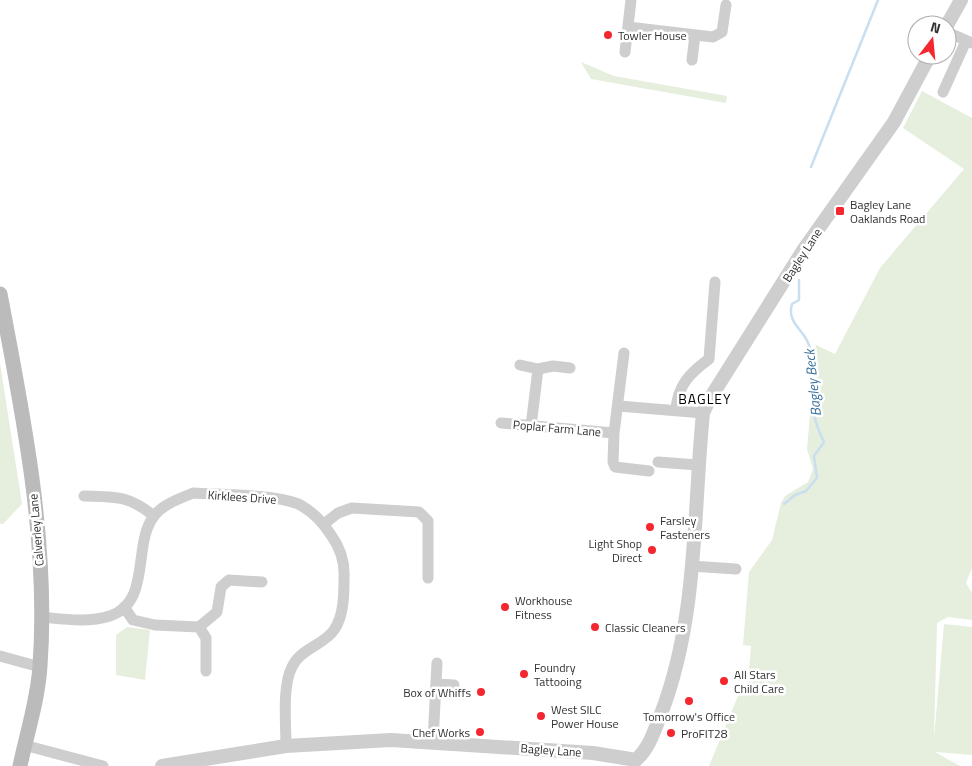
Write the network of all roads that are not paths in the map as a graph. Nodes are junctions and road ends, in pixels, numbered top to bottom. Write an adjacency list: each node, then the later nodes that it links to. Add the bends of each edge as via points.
1 (631, 0): 5 (street)
2 (961, 0): 4 (street)
3 (726, 5): 6 (street, via 722,32 713,37)
4 (953, 15)
5 (628, 27): 6 (street); 9 (street)
6 (695, 35): 10 (street)
7 (957, 37): 8 (street)
8 (969, 42): 12 (street)
9 (625, 52)
10 (692, 60)
11 (925, 65): 21 (street, Bagley Lane, via 894,122 804,250)
12 (943, 92)
13 (716, 282): 20 (street, via 709,359 682,384)
14 (0, 294): 36 (main road, Calverley Lane, via 18,385 38,523)
15 (624, 353): 19 (street, Poplar Farm Lane)
16 (520, 365): 17 (street)
17 (538, 368): 18 (street); 23 (street)
18 (570, 368)
19 (619, 406): 20 (street); 24 (street, Poplar Farm Lane)
20 (676, 409): 21 (street)
21 (703, 413): 26 (street, Bagley Lane)
22 (501, 423): 23 (street, Poplar Farm Lane)
23 (532, 426): 24 (street, Poplar Farm Lane)
24 (614, 433): 27 (street, via 615,467)
25 (658, 462): 26 (street)
26 (698, 465): 31 (street, Bagley Lane)
27 (650, 472)
28 (84, 496): 29 (street, via 122,498 138,503)
29 (154, 516): 30 (street, Kirklees Drive, via 164,506 193,493 281,499 301,505); 35 (street, Kirklees Drive, via 144,535 138,585)
30 (324, 524): 33 (street, via 338,513 352,508 419,512 428,521); 46 (street, Kirklees Drive, via 345,562 341,613 334,631 302,654 291,667 287,684)
31 (691, 566): 32 (street); 48 (street, Bagley Lane, via 685,626 676,668 650,740)
32 (736, 569)
33 (428, 578)
34 (262, 582): 37 (street, via 229,580 221,587 217,612)
35 (124, 607): 36 (street, via 110,616 85,620); 37 (street, via 133,620 155,625)
36 (41, 617): 40 (main road, Calverley Lane)
37 (200, 627): 41 (street, via 206,638)
38 (0, 656): 40 (street)
39 (437, 663): 42 (street)
40 (40, 667): 45 (main road, Calverley Lane)
41 (206, 671)
42 (436, 684): 43 (street); 44 (street)
43 (454, 685)
44 (433, 742): 46 (street, Bagley Lane, via 356,741); 47 (street, Bagley Lane, via 593,753)
45 (24, 745): 49 (main road, Calverley Lane); 50 (street)
46 (286, 746): 51 (street, Bagley Lane)
47 (612, 762): 48 (street, Bagley Lane)
48 (638, 763)
49 (20, 766)
50 (102, 766)
51 (162, 766)

